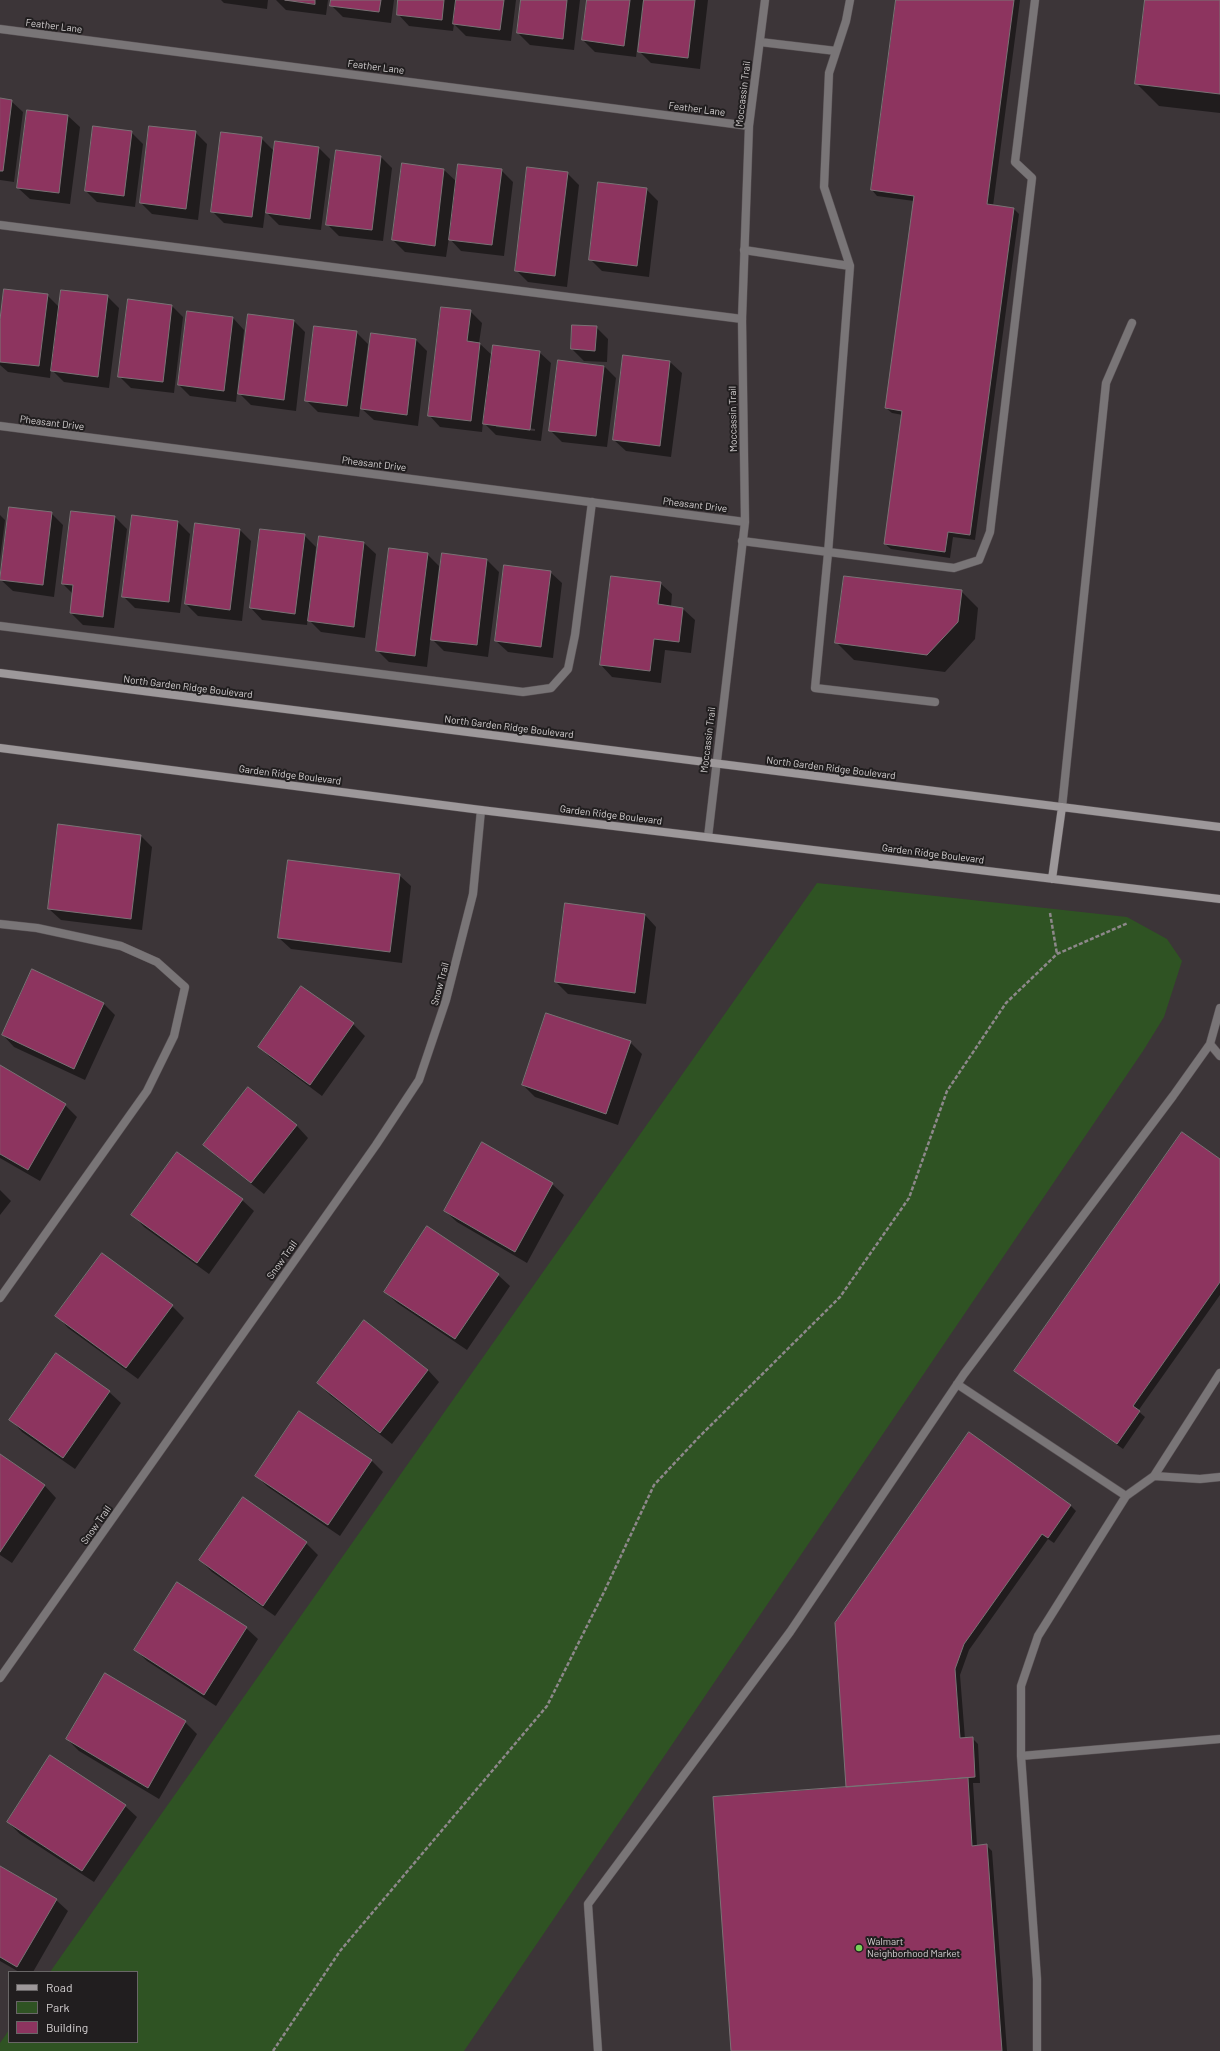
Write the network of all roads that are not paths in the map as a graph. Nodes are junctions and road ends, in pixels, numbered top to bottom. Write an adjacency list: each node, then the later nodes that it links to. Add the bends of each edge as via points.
1 (765, 0): 5 (street, Moccassin Trail)
2 (850, 0): 6 (street)
3 (1036, 0): 17 (street, via 1015,162 1032,178 990,532 980,560 954,568)
4 (0, 29): 7 (street, Feather Lane)
5 (760, 42): 6 (street); 7 (street, Moccassin Trail)
6 (836, 51): 10 (street, via 829,73 824,187)
7 (749, 126): 9 (street, Moccassin Trail)
8 (0, 225): 11 (street)
9 (744, 250): 10 (street); 11 (street, Moccassin Trail)
10 (850, 266): 17 (street)
11 (742, 319): 15 (street, Moccassin Trail)
12 (1132, 322): 23 (street, via 1106,383)
13 (0, 426): 14 (street, Pheasant Drive)
14 (592, 502): 15 (street, Pheasant Drive); 18 (street, via 575,635 568,669 551,688 523,692)
15 (745, 522): 16 (street, Moccassin Trail)
16 (742, 542): 17 (street); 22 (street, Moccassin Trail)
17 (828, 552): 20 (street, via 815,688)
18 (0, 626)
19 (0, 673): 22 (main road, North Garden Ridge Boulevard)
20 (935, 702)
21 (0, 748): 24 (main road, Garden Ridge Boulevard)
22 (716, 763): 23 (main road, North Garden Ridge Boulevard); 26 (street, Moccassin Trail)
23 (1062, 807): 25 (main road); 27 (main road)
24 (481, 810): 26 (main road, Garden Ridge Boulevard); 39 (street, Snow Trail, via 473,894 446,1000 419,1080 376,1145)
25 (1220, 827)
26 (708, 837): 27 (main road, Garden Ridge Boulevard)
27 (1052, 878): 28 (main road, Garden Ridge Boulevard)
28 (1220, 899)
29 (0, 924): 33 (street, via 37,928 121,946 157,962 184,987 174,1036 147,1091)
30 (1220, 1008): 31 (street)
31 (1210, 1044): 32 (street); 35 (street)
32 (1220, 1056)
33 (0, 1298)
34 (1220, 1373): 36 (street)
35 (957, 1384): 38 (street); 42 (street, via 790,1632 588,1904)
36 (1154, 1476): 37 (street, via 1200,1479); 38 (street)
37 (1220, 1477)
38 (1126, 1496): 41 (street, via 1038,1636 1021,1686)
39 (0, 1678)
40 (1220, 1739): 41 (street)
41 (1021, 1756): 43 (street, via 1036,1972)
42 (598, 2051)
43 (1037, 2051)

